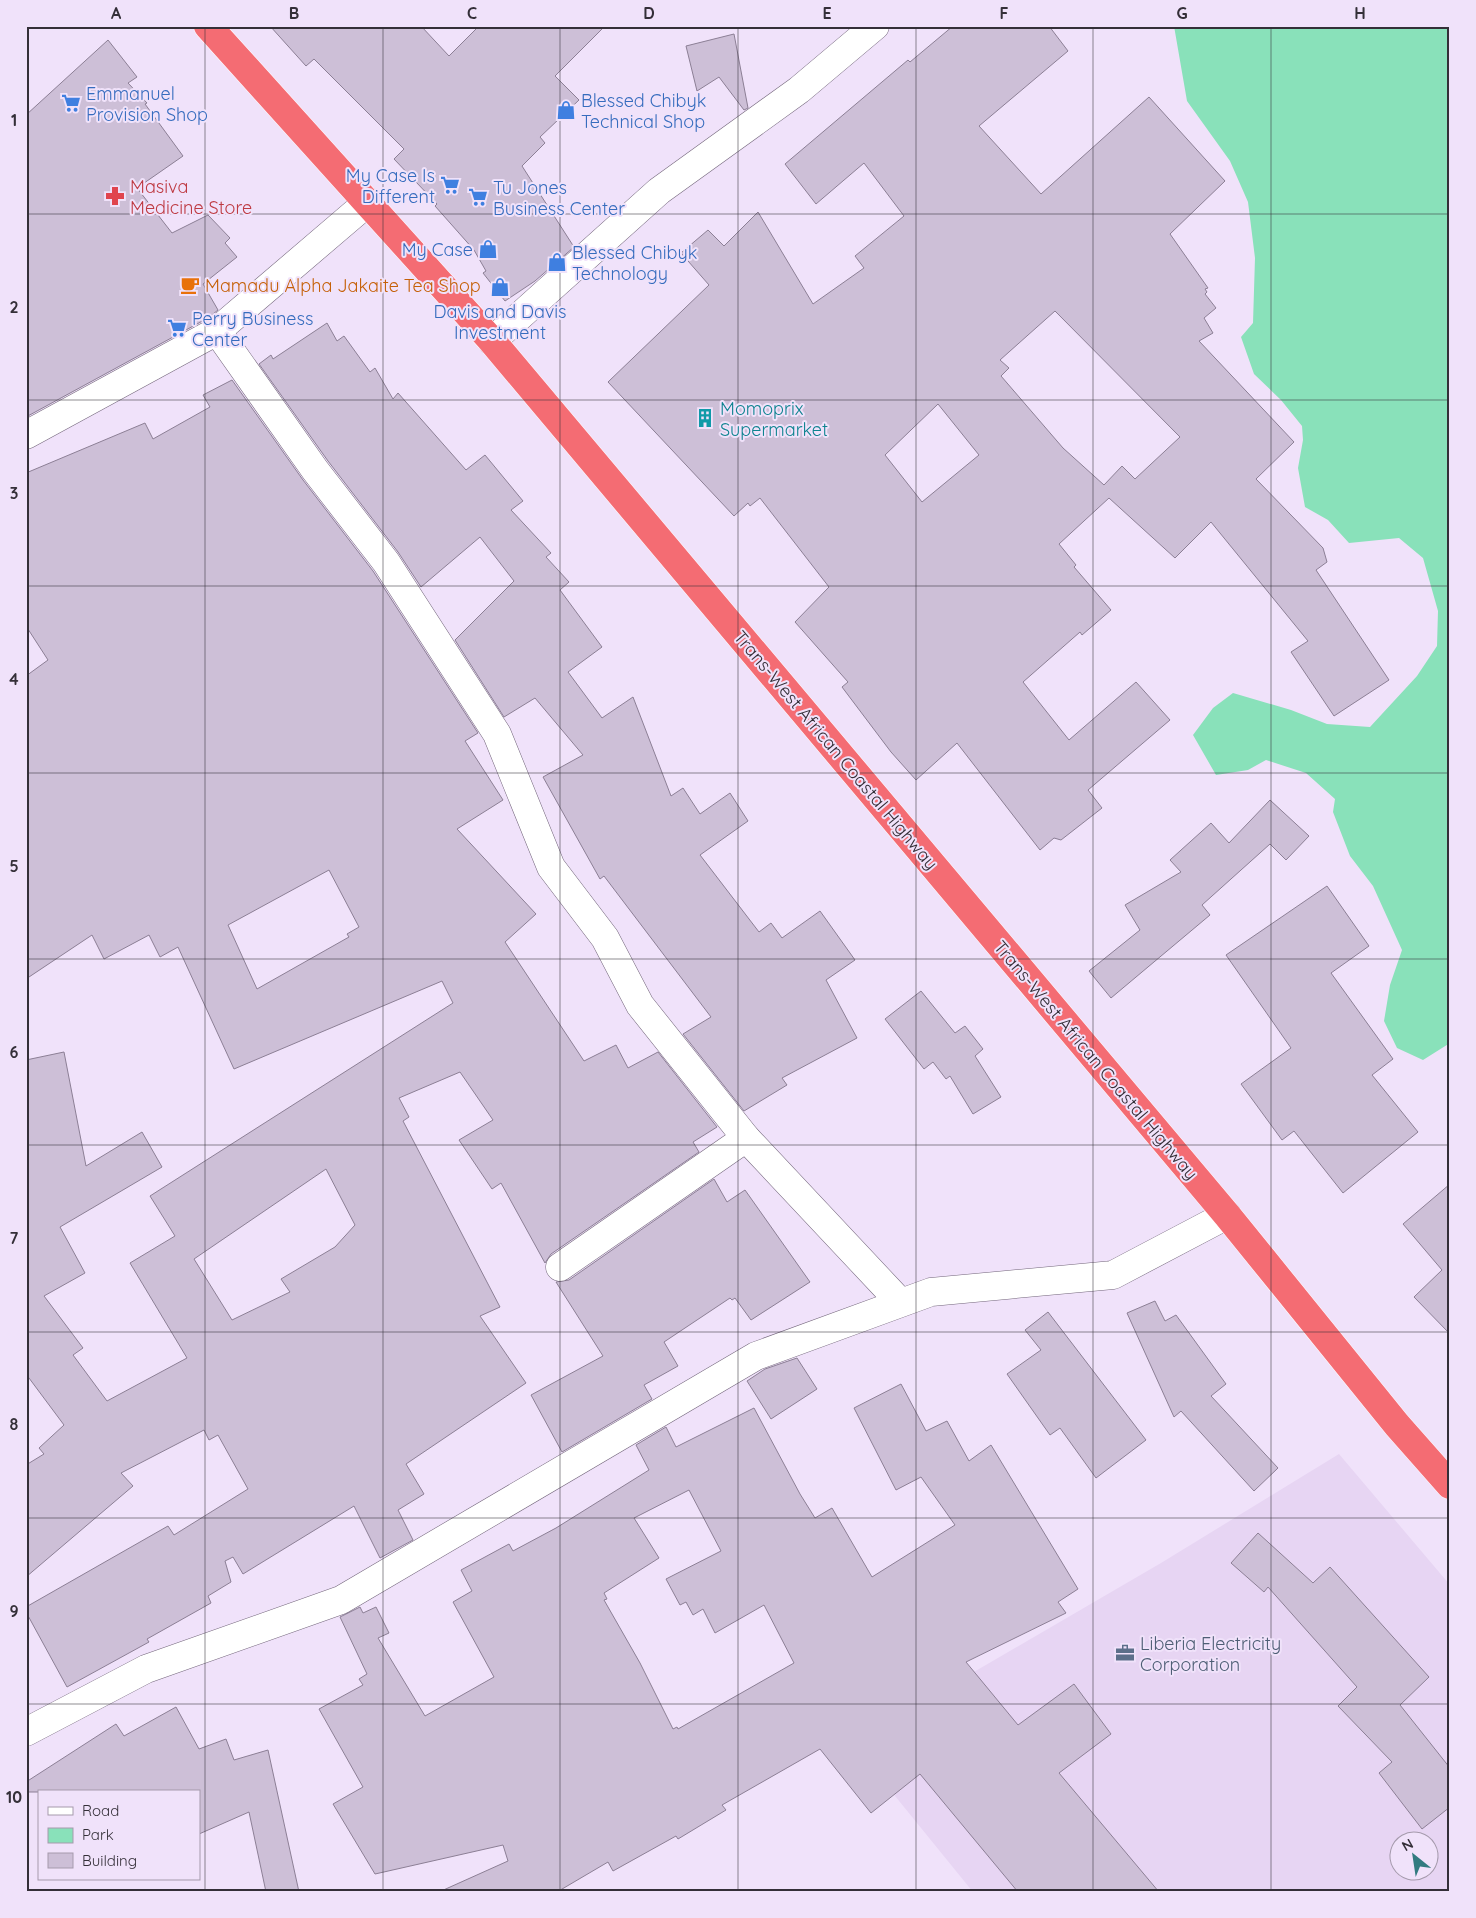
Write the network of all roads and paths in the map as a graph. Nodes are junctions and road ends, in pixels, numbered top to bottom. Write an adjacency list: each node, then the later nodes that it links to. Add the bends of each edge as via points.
1 (208, 26): 3 (highway, Trans-West African Coastal Highway)
2 (875, 26): 5 (street, via 799,90 659,191)
3 (368, 202): 4 (street); 5 (highway, Trans-West African Coastal Highway)
4 (217, 331): 6 (street); 7 (street, via 314,470 386,562 497,734 551,867 605,938 640,1005)
5 (492, 341): 8 (highway, Trans-West African Coastal Highway)
6 (26, 435)
7 (746, 1138): 9 (street); 10 (street)
8 (1227, 1215): 10 (street, via 1114,1275 931,1292); 11 (highway, Trans-West African Coastal Highway, via 1397,1425)
9 (560, 1267)
10 (900, 1302): 12 (street, via 756,1356 341,1600 146,1669)
11 (1450, 1485)
12 (26, 1732)

